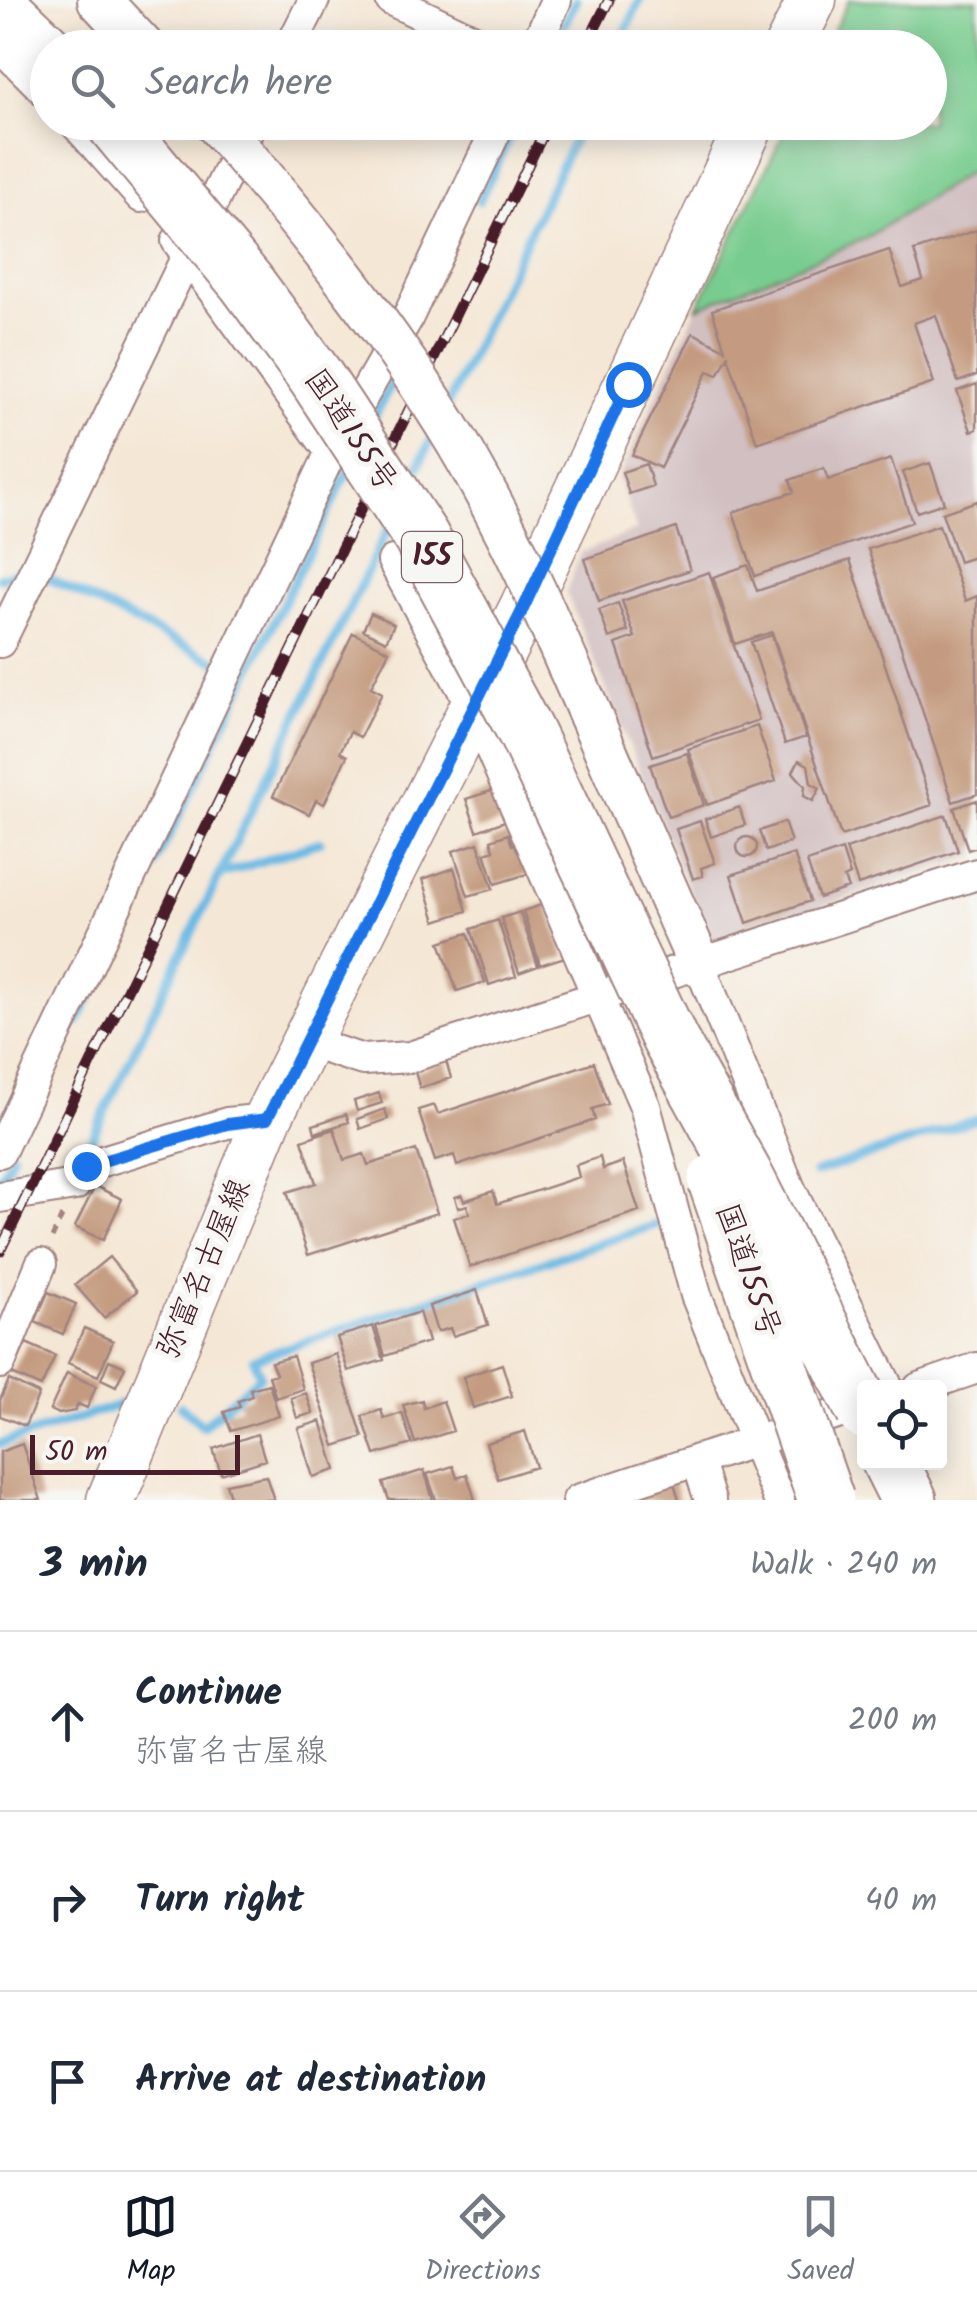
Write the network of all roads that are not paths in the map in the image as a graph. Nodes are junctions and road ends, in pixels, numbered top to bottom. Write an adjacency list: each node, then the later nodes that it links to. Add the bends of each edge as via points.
1 (99, 0): 7 (street)
2 (314, 0): 8 (street)
3 (391, 0): 9 (street)
4 (556, 0): 10 (street)
5 (812, 0): 11 (main road)
6 (0, 6): 12 (highway)
7 (127, 30)
8 (299, 30)
9 (454, 30)
10 (544, 30)
11 (797, 30)
12 (30, 35)
13 (0, 46): 14 (street)
14 (30, 76)
15 (90, 140): 21 (street)
16 (128, 140): 29 (highway, 国道155号 / 155, bridge, via 257,298 421,537 526,733)
17 (231, 140): 27 (street, bridge, via 377,321 457,443 505,533)
18 (243, 140): 21 (street)
19 (492, 140): 22 (street, via 407,319)
20 (742, 140): 25 (main road, 弥富名古屋線)
21 (188, 254): 22 (street); 24 (street)
22 (331, 452): 32 (street)
23 (392, 561): 25 (street)
24 (0, 642)
25 (473, 708): 28 (street); 30 (main road, 弥富名古屋線)
26 (977, 874): 27 (street)
27 (700, 966): 28 (street); 37 (street, via 790,1189)
28 (600, 997): 30 (street, via 410,1057 363,1060); 41 (street, via 646,1106 696,1295)
29 (670, 1040): 39 (highway, 国道155号 / 155, bridge); 49 (highway, 国道155号 / 155, bridge)
30 (304, 1041): 31 (main road, 弥富名古屋線)
31 (267, 1119): 33 (street, via 227,1124 86,1166 75,1185); 45 (main road, 弥富名古屋線)
32 (0, 1152)
33 (0, 1198)
34 (40, 1264): 35 (street)
35 (0, 1364)
36 (977, 1368): 38 (street)
37 (884, 1380)
38 (942, 1380)
39 (857, 1394)
40 (857, 1410): 41 (street)
41 (756, 1440): 42 (street); 48 (street)
42 (697, 1460): 46 (street); 47 (street)
43 (894, 1470): 50 (highway)
44 (922, 1470): 51 (street)
45 (111, 1500)
46 (578, 1500)
47 (710, 1500)
48 (779, 1500)
49 (826, 1500)
50 (910, 1500)
51 (935, 1500)

